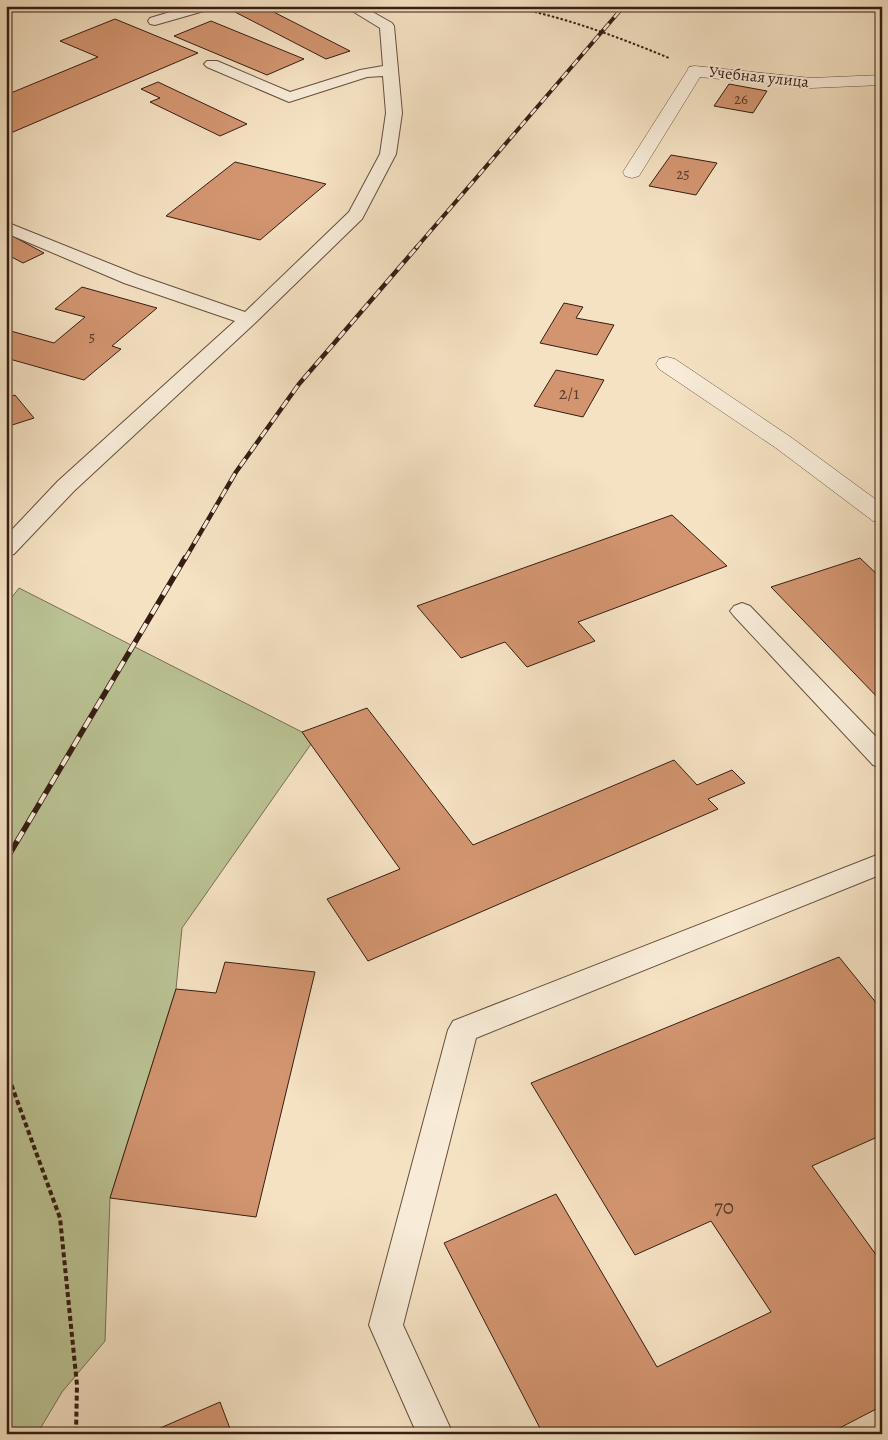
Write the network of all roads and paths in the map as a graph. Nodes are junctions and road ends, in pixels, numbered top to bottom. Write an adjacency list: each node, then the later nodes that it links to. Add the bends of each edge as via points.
1 (206, 6): 4 (lane)
2 (351, 6): 6 (lane, via 389,20)
3 (508, 6): 7 (path, via 545,13 602,31)
4 (155, 21)
5 (212, 64): 6 (lane, via 289,97 365,73)
6 (391, 70): 11 (lane, via 394,114 388,154 356,215)
7 (695, 71): 8 (street, Учебная улица, via 801,84); 9 (street, Учебная улица)
8 (882, 80)
9 (632, 172)
10 (6, 227): 11 (lane, via 131,279)
11 (248, 319): 14 (lane, via 66,486)
12 (667, 364): 13 (street, via 784,443)
13 (882, 516)
14 (6, 549)
15 (742, 611): 16 (lane)
16 (882, 759)
17 (882, 863): 20 (lane, via 463,1030 386,1325)
18 (6, 1070): 19 (path, via 60,1218 76,1385)
19 (76, 1434)
20 (435, 1434)

